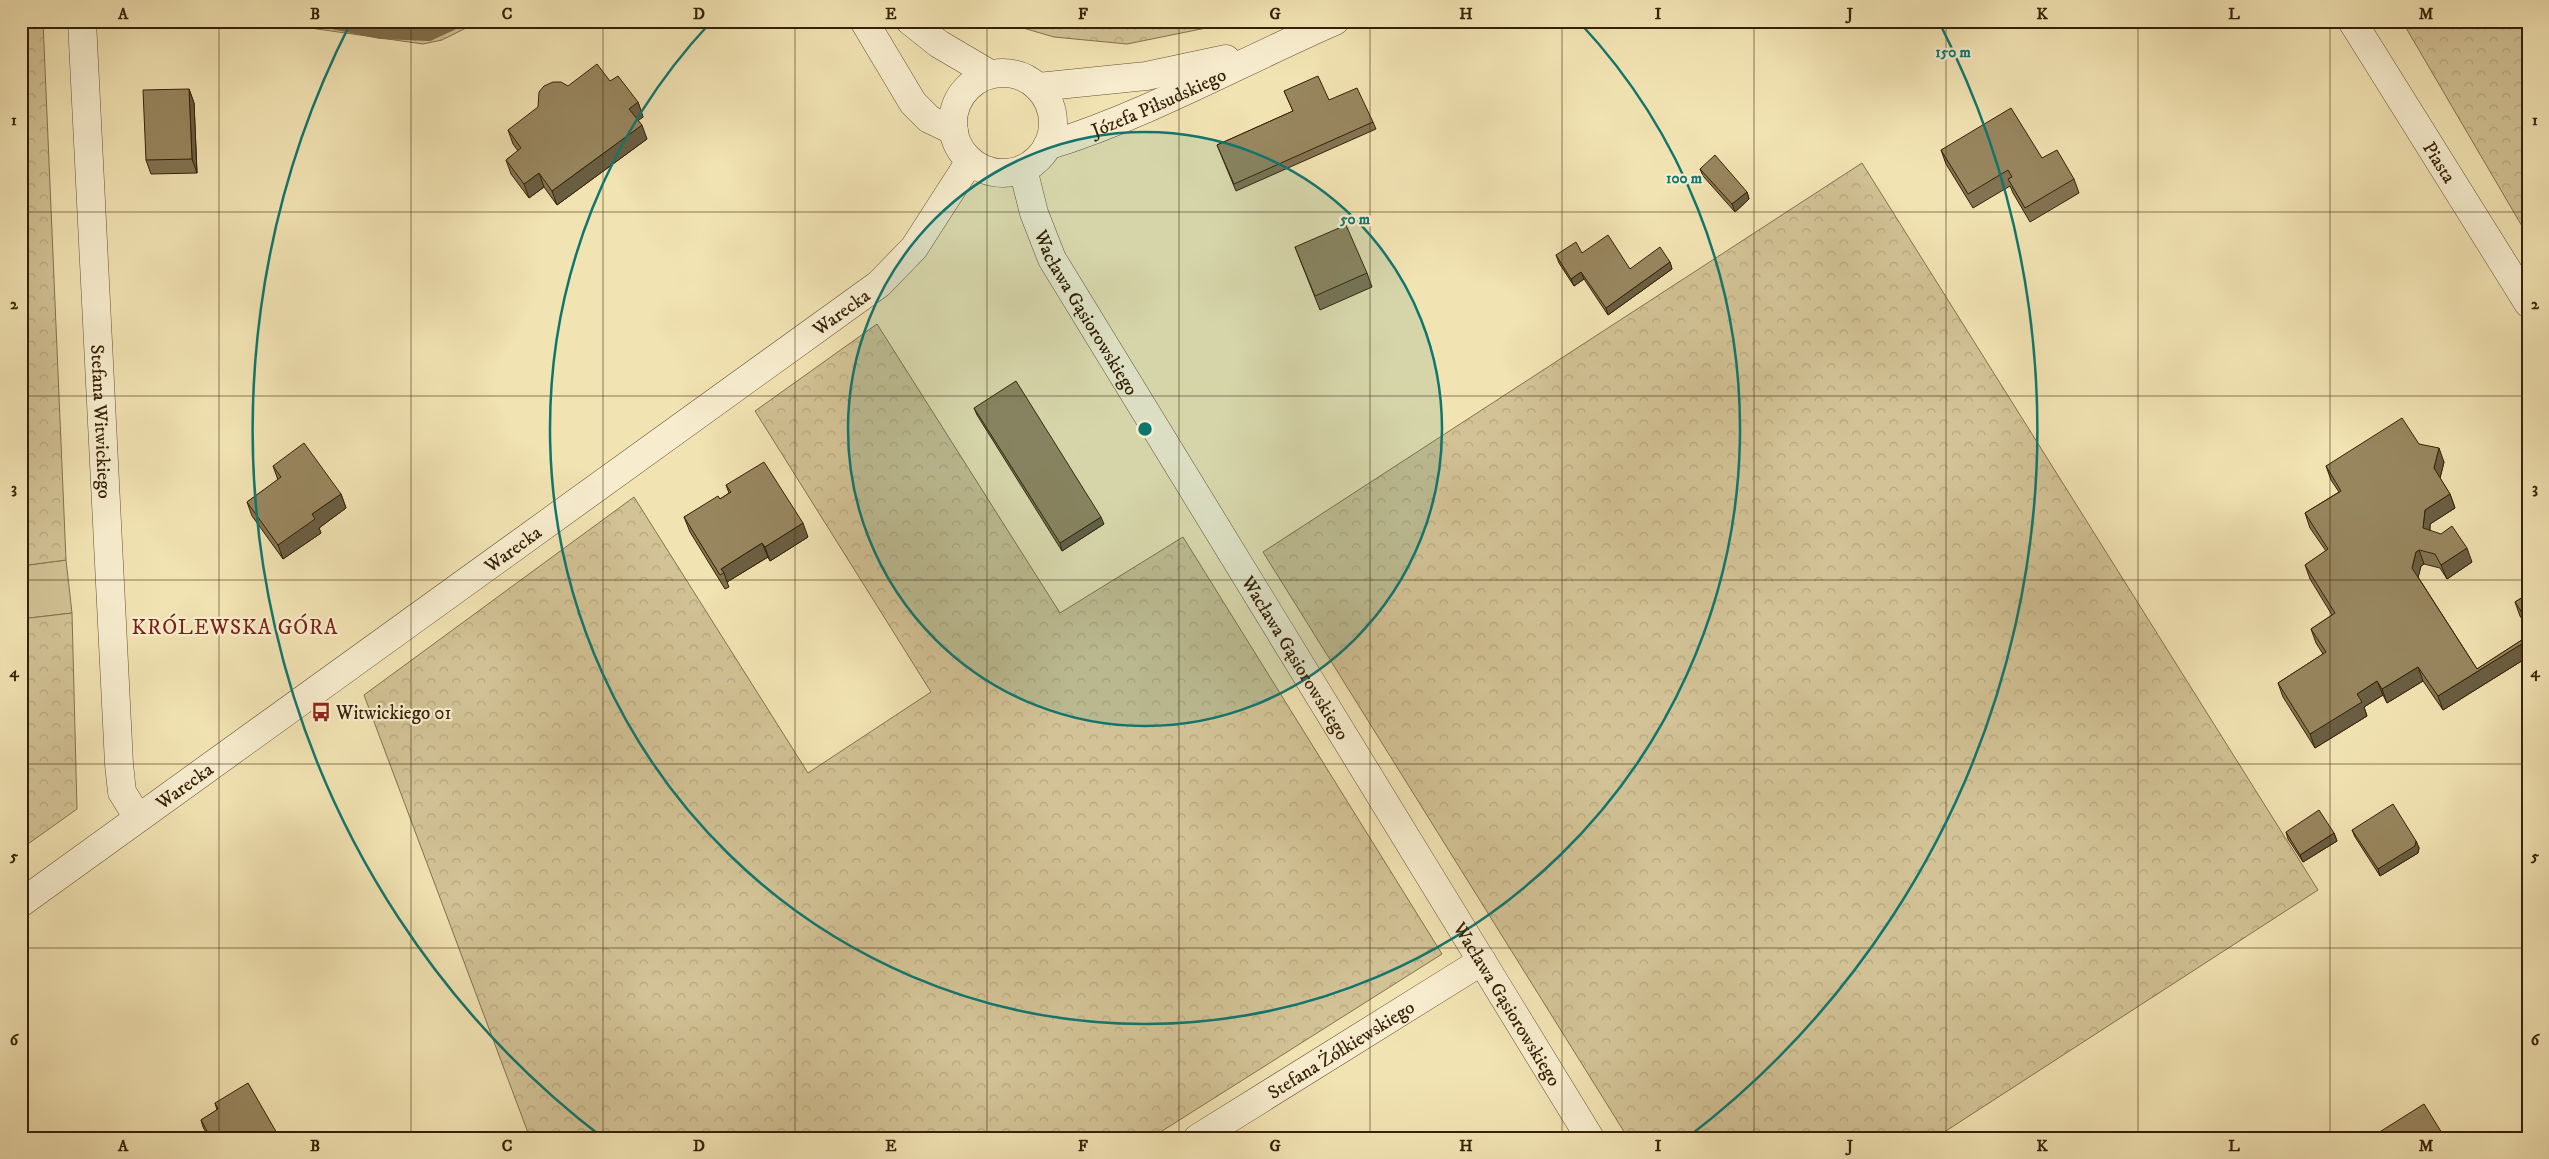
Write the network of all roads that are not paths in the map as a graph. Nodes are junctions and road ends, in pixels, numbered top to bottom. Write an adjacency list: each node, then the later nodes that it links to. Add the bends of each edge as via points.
1 (82, 21): 14 (street, Stefana Witwickiego, via 119,764 122,792)
2 (864, 21): 9 (street, via 913,103 929,119)
3 (910, 21): 7 (street, via 939,44)
4 (1335, 21): 6 (street, Józefa Piłsudskiego)
5 (2352, 21): 13 (street, Piasta)
6 (1266, 51): 8 (street, Józefa Piłsudskiego, via 1146,76); 10 (street, Józefa Piłsudskiego, via 1153,107)
7 (990, 74): 8 (street, via 1023,78); 9 (street, via 972,84 960,97 954,114)
8 (1038, 87): 10 (street, via 1048,102 1053,119)
9 (954, 131): 11 (street, via 959,148)
10 (1047, 146): 12 (street, via 1030,166)
11 (970, 160): 12 (street, via 998,174); 14 (street, Warecka, via 914,248 879,284)
12 (1022, 169): 16 (street, Wacława Gąsiorowskiego, via 1034,213 1052,259)
13 (2528, 303)
14 (138, 818): 15 (street, Warecka)
15 (21, 903)
16 (1482, 961): 17 (street, Stefana Żółkiewskiego); 18 (street, Wacława Gąsiorowskiego)
17 (1198, 1138)
18 (1590, 1138)

